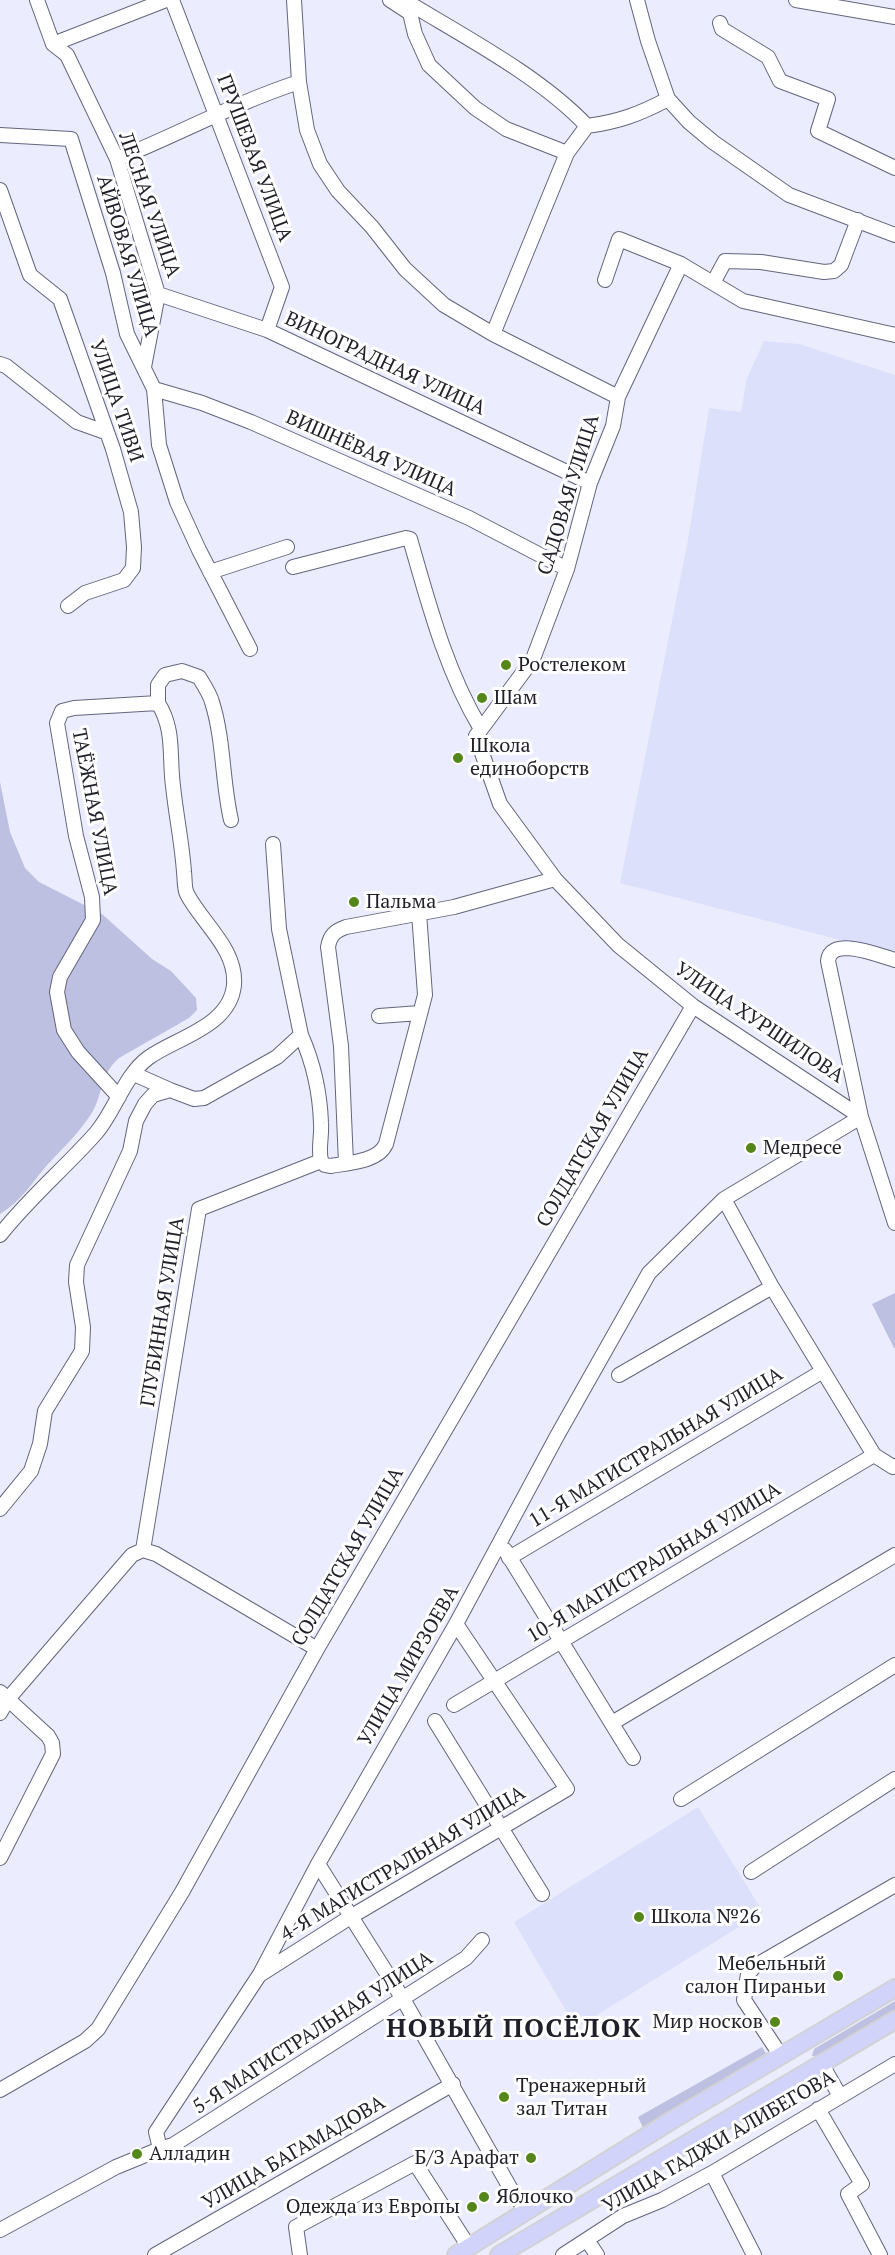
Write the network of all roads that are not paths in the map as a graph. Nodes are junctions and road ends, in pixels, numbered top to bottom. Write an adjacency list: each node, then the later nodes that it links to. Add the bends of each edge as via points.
1 (37, 0): 11 (street, ЛЕСНАЯ УЛИЦА)
2 (166, 0): 11 (street)
3 (172, 0): 14 (street, ГРУШЕВАЯ УЛИЦА)
4 (294, 0): 12 (street)
5 (390, 0): 17 (street, via 410,14 429,65 475,108 506,129)
6 (404, 0): 15 (street, via 504,61)
7 (637, 0): 13 (street)
8 (795, 0): 9 (street)
9 (895, 17)
10 (720, 23): 19 (street, via 722,29 768,57 780,81 828,99 818,131)
11 (53, 44): 18 (street, ЛЕСНАЯ УЛИЦА, via 67,55)
12 (299, 82): 14 (street); 28 (street, via 307,130 320,164 338,191 405,269 436,298)
13 (668, 99): 15 (street, via 642,113); 21 (street, via 713,142 789,195)
14 (216, 114): 18 (street); 27 (street, ГРУШЕВАЯ УЛИЦА, via 282,287)
15 (587, 126): 17 (street)
16 (0, 135): 31 (street, АЙВОВАЯ УЛИЦА, via 71,139 113,273 127,334)
17 (567, 153): 28 (street)
18 (117, 159): 26 (street, ЛЕСНАЯ УЛИЦА)
19 (895, 168)
20 (0, 190): 34 (street, УЛИЦА ТИВИ, via 30,275 60,299)
21 (858, 220): 22 (street); 25 (street, via 841,265 834,272 725,261)
22 (895, 235)
23 (681, 264): 24 (street, via 619,239); 25 (street); 33 (street, САДОВАЯ УЛИЦА)
24 (605, 280)
25 (713, 283): 29 (street, via 743,301)
26 (158, 294): 27 (street, ВИНОГРАДНАЯ УЛИЦА); 31 (street, ЛЕСНАЯ УЛИЦА)
27 (267, 330): 35 (street, ВИНОГРАДНАЯ УЛИЦА)
28 (493, 334): 33 (street)
29 (895, 335)
30 (0, 364): 34 (street, via 77,422)
31 (144, 367): 32 (street, АЙВОВАЯ УЛИЦА)
32 (154, 389): 38 (street, ВИШНЁВАЯ УЛИЦА, via 250,422 469,518); 39 (street, АЙВОВАЯ УЛИЦА, via 159,445 177,502)
33 (618, 397): 35 (street, САДОВАЯ УЛИЦА, via 613,426)
34 (105, 432): 40 (street, УЛИЦА ТИВИ, via 131,512 133,568 124,580 84,593)
35 (590, 483): 38 (street, САДОВАЯ УЛИЦА)
36 (287, 546): 39 (street)
37 (293, 567): 43 (street, via 410,539 440,642 463,699)
38 (567, 569): 43 (street, САДОВАЯ УЛИЦА, via 533,659)
39 (210, 572): 41 (street, АЙВОВАЯ УЛИЦА)
40 (68, 606)
41 (250, 649)
42 (158, 703): 44 (street, via 158,685 165,675 182,670 199,677 212,700); 53 (street, via 171,738 172,784 186,892 224,948 234,974 234,987 228,1003 211,1023 147,1059); 55 (street, ТАЁЖНАЯ УЛИЦА, via 74,708 62,711 57,723 76,836 92,897 93,920 60,977 57,992 64,1030 78,1052)
43 (481, 729): 46 (street, УЛИЦА ХУРШИЛОВА, via 476,736 500,804)
44 (231, 820)
45 (273, 844): 52 (street, via 279,930)
46 (555, 879): 47 (street); 49 (street, УЛИЦА ХУРШИЛОВА, via 618,945)
47 (419, 913): 50 (street, via 425,995); 58 (street, via 346,927 330,938 344,1089)
48 (895, 960): 56 (street, via 853,948 832,950 829,955)
49 (693, 1006): 56 (street, УЛИЦА ХУРШИЛОВА); 74 (street, СОЛДАТСКАЯ УЛИЦА)
50 (420, 1013): 51 (street); 58 (street, via 382,1151)
51 (379, 1016)
52 (301, 1035): 54 (street, via 277,1057 204,1098 194,1099); 57 (street, via 318,1094)
53 (134, 1074): 54 (street); 55 (street)
54 (170, 1090): 67 (street, via 153,1095 145,1104 136,1121 130,1150 77,1265 82,1351 45,1411 31,1471)
55 (119, 1097): 61 (street, via 98,1131)
56 (861, 1117): 59 (street, УЛИЦА МИРЗОЕВА); 60 (street)
57 (321, 1161): 58 (street, via 330,1166); 69 (street, ГЛУБИННАЯ УЛИЦА, via 199,1209)
58 (346, 1163)
59 (724, 1199): 62 (street); 68 (street, УЛИЦА МИРЗОЕВА, via 648,1274)
60 (895, 1223)
61 (0, 1235)
62 (772, 1287): 63 (street); 64 (street)
63 (823, 1371): 65 (street); 71 (street, 11-Я МАГИСТРАЛЬНАЯ УЛИЦА)
64 (619, 1376)
65 (874, 1455): 66 (street); 73 (street, 10-Я МАГИСТРАЛЬНАЯ УЛИЦА)
66 (895, 1466)
67 (0, 1509)
68 (500, 1543): 71 (street); 72 (street, УЛИЦА МИРЗОЕВА)
69 (144, 1550): 74 (street); 77 (street, via 132,1555)
70 (895, 1555): 81 (street)
71 (509, 1558): 73 (street)
72 (456, 1624): 76 (street); 87 (street, УЛИЦА МИРЗОЕВА)
73 (561, 1641): 76 (street, 10-Я МАГИСТРАЛЬНАЯ УЛИЦА); 81 (street)
74 (317, 1649): 102 (street, СОЛДАТСКАЯ УЛИЦА, via 216,1832 98,2029 85,2041)
75 (895, 1665): 84 (street)
76 (495, 1681): 78 (street, 10-Я МАГИСТРАЛЬНАЯ УЛИЦА); 85 (street, 4-Я МАГИСТРАЛЬНАЯ УЛИЦА, via 567,1789)
77 (4, 1695): 79 (street); 86 (street, via 48,1736 53,1754)
78 (454, 1705)
79 (0, 1713)
80 (435, 1721): 85 (street)
81 (612, 1723): 82 (street)
82 (633, 1758)
83 (895, 1779): 88 (street)
84 (681, 1799)
85 (501, 1827): 90 (street); 91 (street, 4-Я МАГИСТРАЛЬНАЯ УЛИЦА)
86 (0, 1858)
87 (318, 1864): 91 (street); 93 (street, УЛИЦА МИРЗОЕВА)
88 (751, 1872)
89 (895, 1885): 98 (street, via 755,1965 748,1974 744,2000)
90 (542, 1894)
91 (352, 1916): 93 (street, 4-Я МАГИСТРАЛЬНАЯ УЛИЦА); 95 (street)
92 (482, 1940): 95 (street, 5-Я МАГИСТРАЛЬНАЯ УЛИЦА, via 466,1958)
93 (260, 1974): 105 (street, УЛИЦА МИРЗОЕВА, via 156,2132)
94 (895, 1988): 97 (main road)
95 (403, 1999): 101 (street); 105 (street, 5-Я МАГИСТРАЛЬНАЯ УЛИЦА, via 173,2145)
96 (895, 2020): 99 (main road)
97 (807, 2040): 98 (main road); 99 (main road, via 808,2062)
98 (781, 2056): 106 (main road)
99 (821, 2063): 103 (street); 108 (main road)
100 (895, 2064): 103 (street, УЛИЦА ГАДЖИ АЛИБЕГОВА)
101 (453, 2084): 109 (street); 114 (street, УЛИЦА БАГАМАДОВА)
102 (0, 2090)
103 (840, 2096): 104 (street, УЛИЦА ГАДЖИ АЛИБЕГОВА)
104 (818, 2109): 107 (street, УЛИЦА ГАДЖИ АЛИБЕГОВА); 119 (street, via 862,2184 848,2194)
105 (159, 2149): 110 (street, via 116,2167)
106 (603, 2164): 108 (main road, via 620,2167 623,2174); 109 (main road)
107 (712, 2173): 111 (street, УЛИЦА ГАДЖИ АЛИБЕГОВА, via 623,2216); 118 (street)
108 (618, 2184): 113 (main road)
109 (526, 2211): 112 (main road)
110 (0, 2230)
111 (587, 2240): 116 (street, УЛИЦА ГАДЖИ АЛИБЕГОВА); 117 (street)
112 (462, 2251): 115 (street, via 415,2163 296,2227)
113 (507, 2253)
114 (155, 2255)
115 (300, 2255)
116 (563, 2255)
117 (597, 2255)
118 (754, 2255)
119 (880, 2255)

